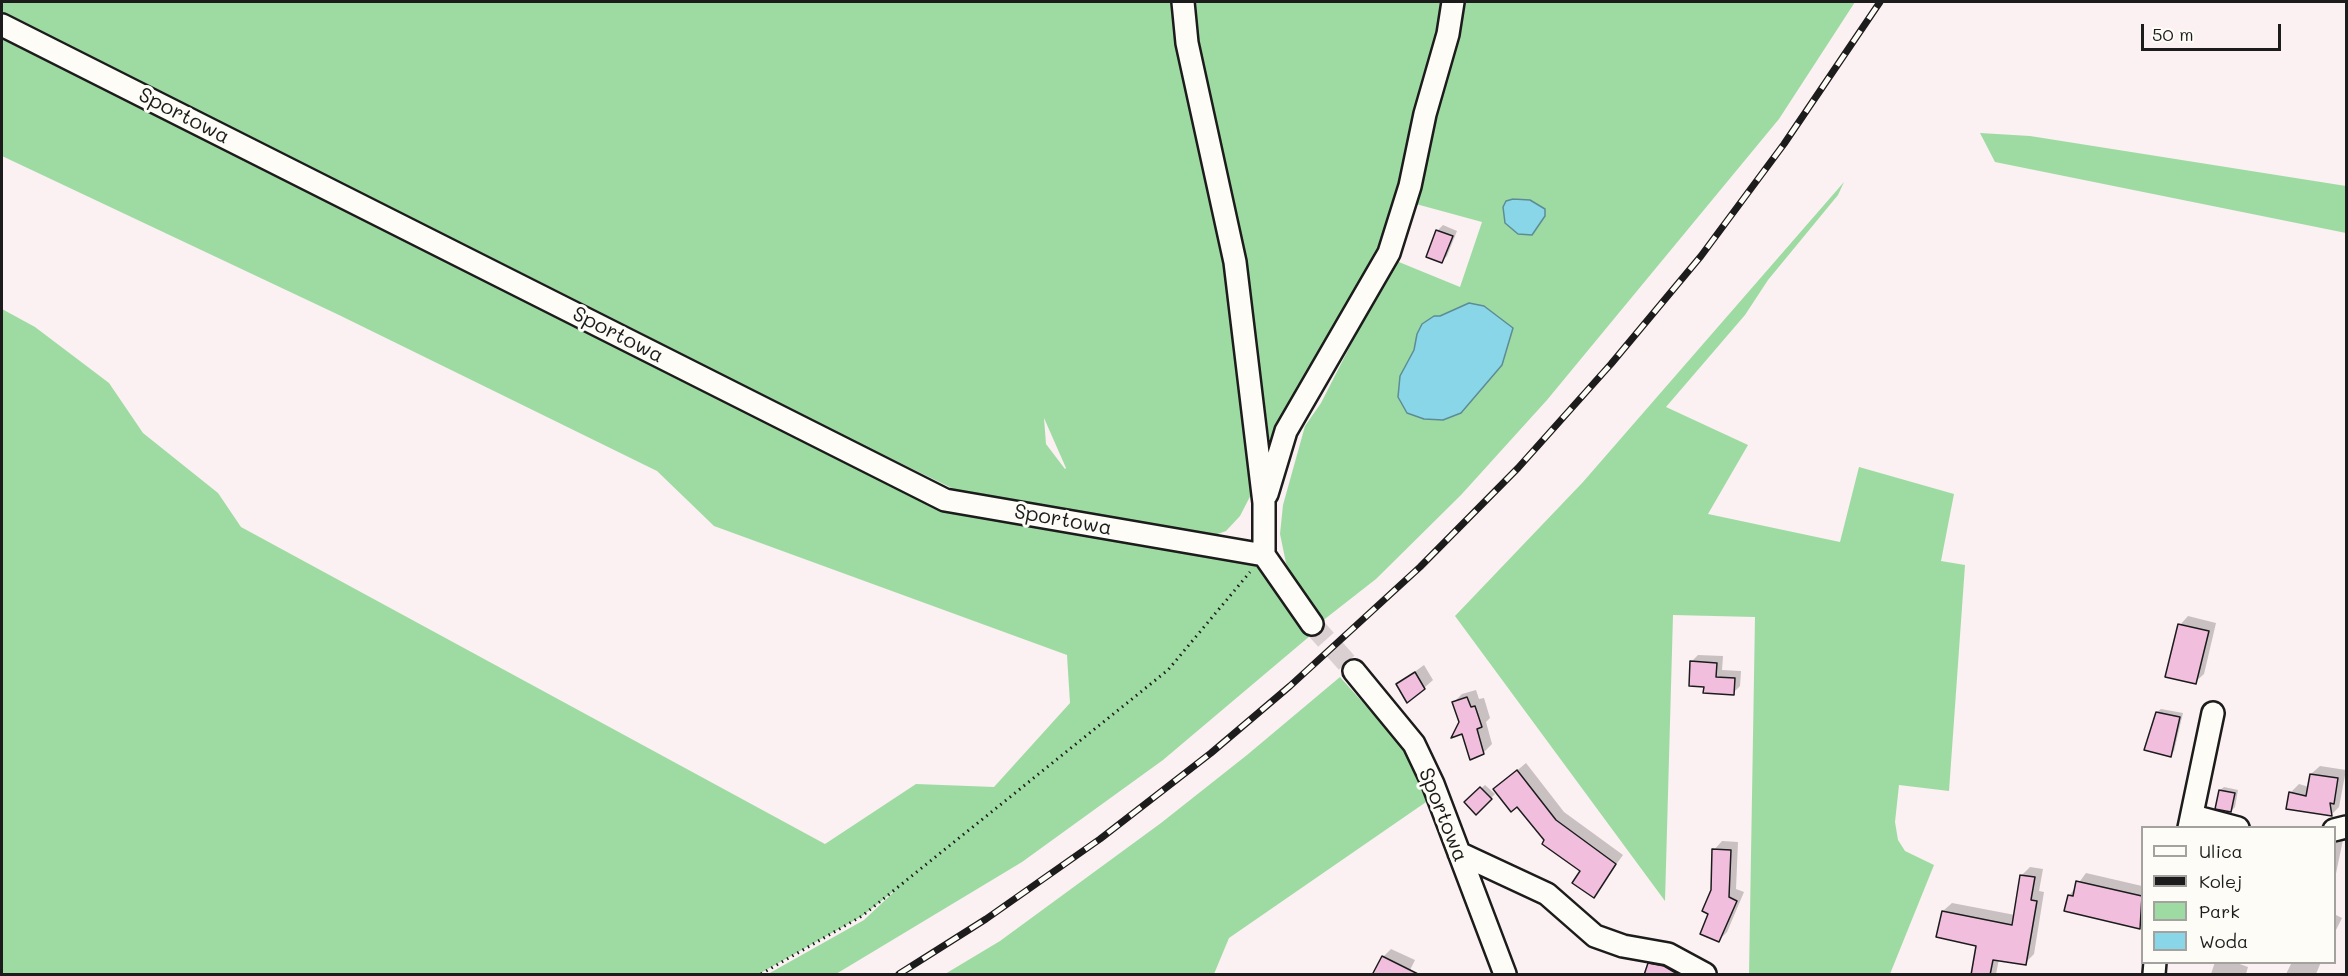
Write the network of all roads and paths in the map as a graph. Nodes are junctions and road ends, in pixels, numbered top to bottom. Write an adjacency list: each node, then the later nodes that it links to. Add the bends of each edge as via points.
1 (1183, 2): 4 (street, via 1187,42 1235,262)
2 (1453, 2): 4 (street, via 1410,186 1389,253 1286,431)
3 (2, 25): 5 (street, Sportowa, via 945,500)
4 (1264, 503): 5 (street)
5 (1263, 555): 6 (street); 12 (path, via 1168,670 862,916)
6 (1312, 624)
7 (1354, 671): 11 (street, Sportowa, via 1414,744)
8 (2213, 713): 9 (street)
9 (2191, 822): 10 (street)
10 (2222, 826)
11 (1459, 853): 13 (street, Sportowa); 14 (street, via 1547,894 1595,936 1623,946 1668,954)
12 (761, 975)
13 (1505, 975)
14 (1705, 975)

